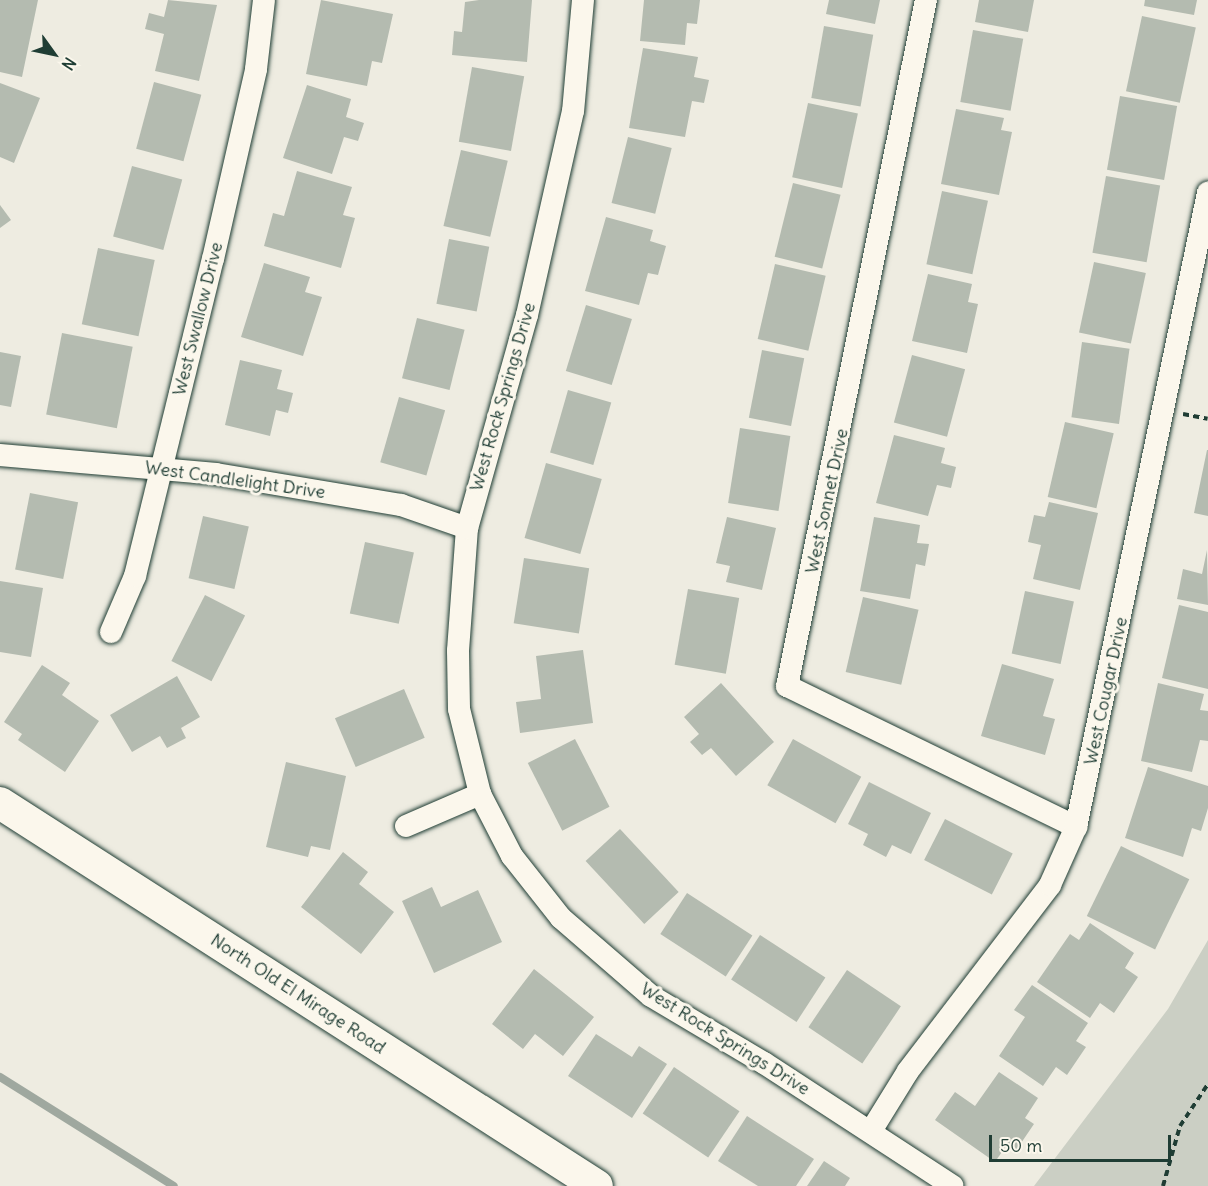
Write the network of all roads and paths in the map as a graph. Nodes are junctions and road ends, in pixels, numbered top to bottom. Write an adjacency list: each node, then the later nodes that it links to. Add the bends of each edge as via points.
1 (264, 0): 6 (street, West Swallow Drive, via 256,69)
2 (583, 0): 7 (street, West Rock Springs Drive, via 573,111 527,315)
3 (926, 0): 12 (street, West Sonnet Drive, via 787,686)
4 (1208, 193): 12 (street, West Cougar Drive)
5 (0, 455): 6 (street, West Candlelight Drive)
6 (162, 469): 7 (street, West Candlelight Drive, via 216,474 400,505); 8 (street, West Swallow Drive, via 135,576)
7 (466, 528): 9 (street, West Rock Springs Drive, via 458,651 459,709)
8 (111, 632)
9 (480, 794): 11 (street); 14 (street, West Rock Springs Drive, via 512,856 561,918 651,996)
10 (0, 803): 15 (street, North Old El Mirage Road)
11 (406, 826)
12 (1076, 827): 14 (street, West Cougar Drive, via 1050,885 908,1071)
13 (1208, 1084): 17 (path, via 1180,1126)
14 (871, 1131): 16 (street, West Rock Springs Drive)
15 (597, 1186)
16 (953, 1186)
17 (1163, 1186)

